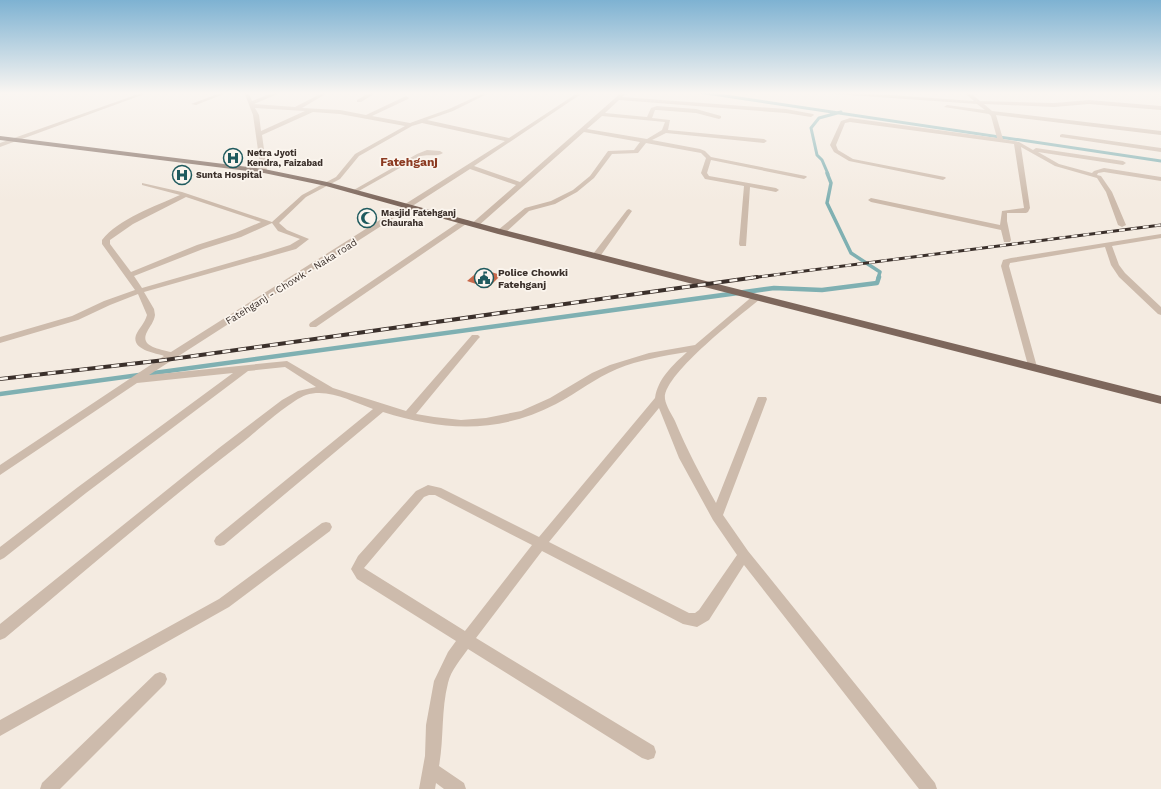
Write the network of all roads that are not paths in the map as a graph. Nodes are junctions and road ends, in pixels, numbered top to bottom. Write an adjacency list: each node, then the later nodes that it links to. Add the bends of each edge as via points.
1 (46, 129): 18 (street)
2 (259, 129): 14 (street)
3 (272, 129): 14 (street)
4 (403, 129): 36 (street, via 365,150 344,172)
5 (461, 129): 19 (street)
6 (528, 129): 19 (street, Fatehganj - Chowk - Naka road)
7 (840, 129): 33 (street, via 833,145 844,157)
8 (924, 129): 17 (street)
9 (998, 129): 17 (street)
10 (1126, 129): 13 (street)
11 (583, 130): 20 (street); 37 (street)
12 (665, 131): 20 (street); 21 (street)
13 (1161, 133)
14 (260, 134): 30 (street)
15 (1062, 136): 25 (street)
16 (0, 138): 18 (main road)
17 (1000, 138): 22 (street)
18 (15, 140): 23 (street); 30 (main road)
19 (511, 140): 29 (street, Fatehganj - Chowk - Naka road)
20 (646, 141): 27 (street, via 698,150); 50 (street, via 636,152 610,152 592,177 575,191 553,203 527,209)
21 (764, 141)
22 (1017, 144): 24 (street); 49 (street, via 1027,208 1026,211 1004,212)
23 (0, 145)
24 (1028, 149): 28 (street); 31 (street, via 1064,167)
25 (1161, 150)
26 (440, 153): 40 (street, via 427,152 418,155)
27 (709, 158): 32 (street); 38 (street, via 704,174 707,178)
28 (1123, 163)
29 (470, 167): 37 (street); 43 (street, Fatehganj - Chowk - Naka road)
30 (264, 171): 36 (main road)
31 (1094, 174): 34 (street, via 1104,170); 48 (street, via 1101,178 1109,192)
32 (804, 177)
33 (943, 178)
34 (1161, 179)
35 (144, 184): 41 (street)
36 (326, 184): 40 (main road); 46 (street, via 304,196)
37 (520, 184): 47 (street)
38 (747, 186): 39 (street); 53 (street)
39 (776, 190)
40 (354, 191): 43 (main road)
41 (186, 195): 45 (street); 56 (street, via 124,226 108,237 106,244)
42 (871, 200): 49 (street)
43 (409, 206): 47 (main road); 64 (street, Fatehganj - Chowk - Naka road)
44 (629, 211): 55 (street)
45 (266, 222): 46 (street); 56 (street)
46 (274, 223): 57 (street, via 287,233 305,239 293,247 274,253)
47 (470, 224): 50 (main road); 60 (street)
48 (1122, 225)
49 (1004, 228): 52 (street)
50 (501, 232): 55 (main road)
51 (1161, 236): 54 (street)
52 (1007, 240)
53 (743, 244)
54 (1108, 244): 59 (street, via 1122,275); 65 (street, via 1006,262)
55 (596, 256): 58 (main road)
56 (130, 275): 57 (street)
57 (139, 291): 62 (street, via 70,319); 64 (street, via 151,316 140,337 141,344)
58 (752, 295): 63 (street); 65 (main road)
59 (1161, 312)
60 (313, 325)
61 (475, 337): 73 (street)
62 (0, 340)
63 (699, 347): 69 (street, via 666,379); 73 (street, via 622,363 522,414 473,423 430,421)
64 (172, 356): 67 (street, Fatehganj - Chowk - Naka road)
65 (1032, 367): 71 (main road)
66 (246, 368): 67 (street); 68 (street, via 287,364); 79 (street)
67 (135, 381): 74 (street, Fatehganj - Chowk - Naka road)
68 (329, 390): 72 (street); 81 (street, via 302,393 222,450)
69 (660, 399): 75 (street, via 685,458); 78 (street)
70 (762, 399): 75 (street)
71 (1161, 400)
72 (382, 407): 73 (street); 77 (street)
73 (409, 415)
74 (0, 471)
75 (717, 516): 80 (street)
76 (326, 527): 84 (street, via 224,603)
77 (220, 541)
78 (540, 544): 80 (street, via 688,619 697,620 704,614); 82 (street); 82 (street, via 437,491 428,490 420,494 362,560 357,569 362,575)
79 (0, 554)
80 (744, 555): 90 (street)
81 (0, 633)
82 (466, 640): 85 (street); 86 (street, via 452,657 441,682)
83 (160, 679): 87 (street)
84 (0, 728)
85 (648, 752)
86 (430, 770): 88 (street); 89 (street)
87 (48, 789)
88 (427, 789)
89 (458, 789)
90 (929, 789)

